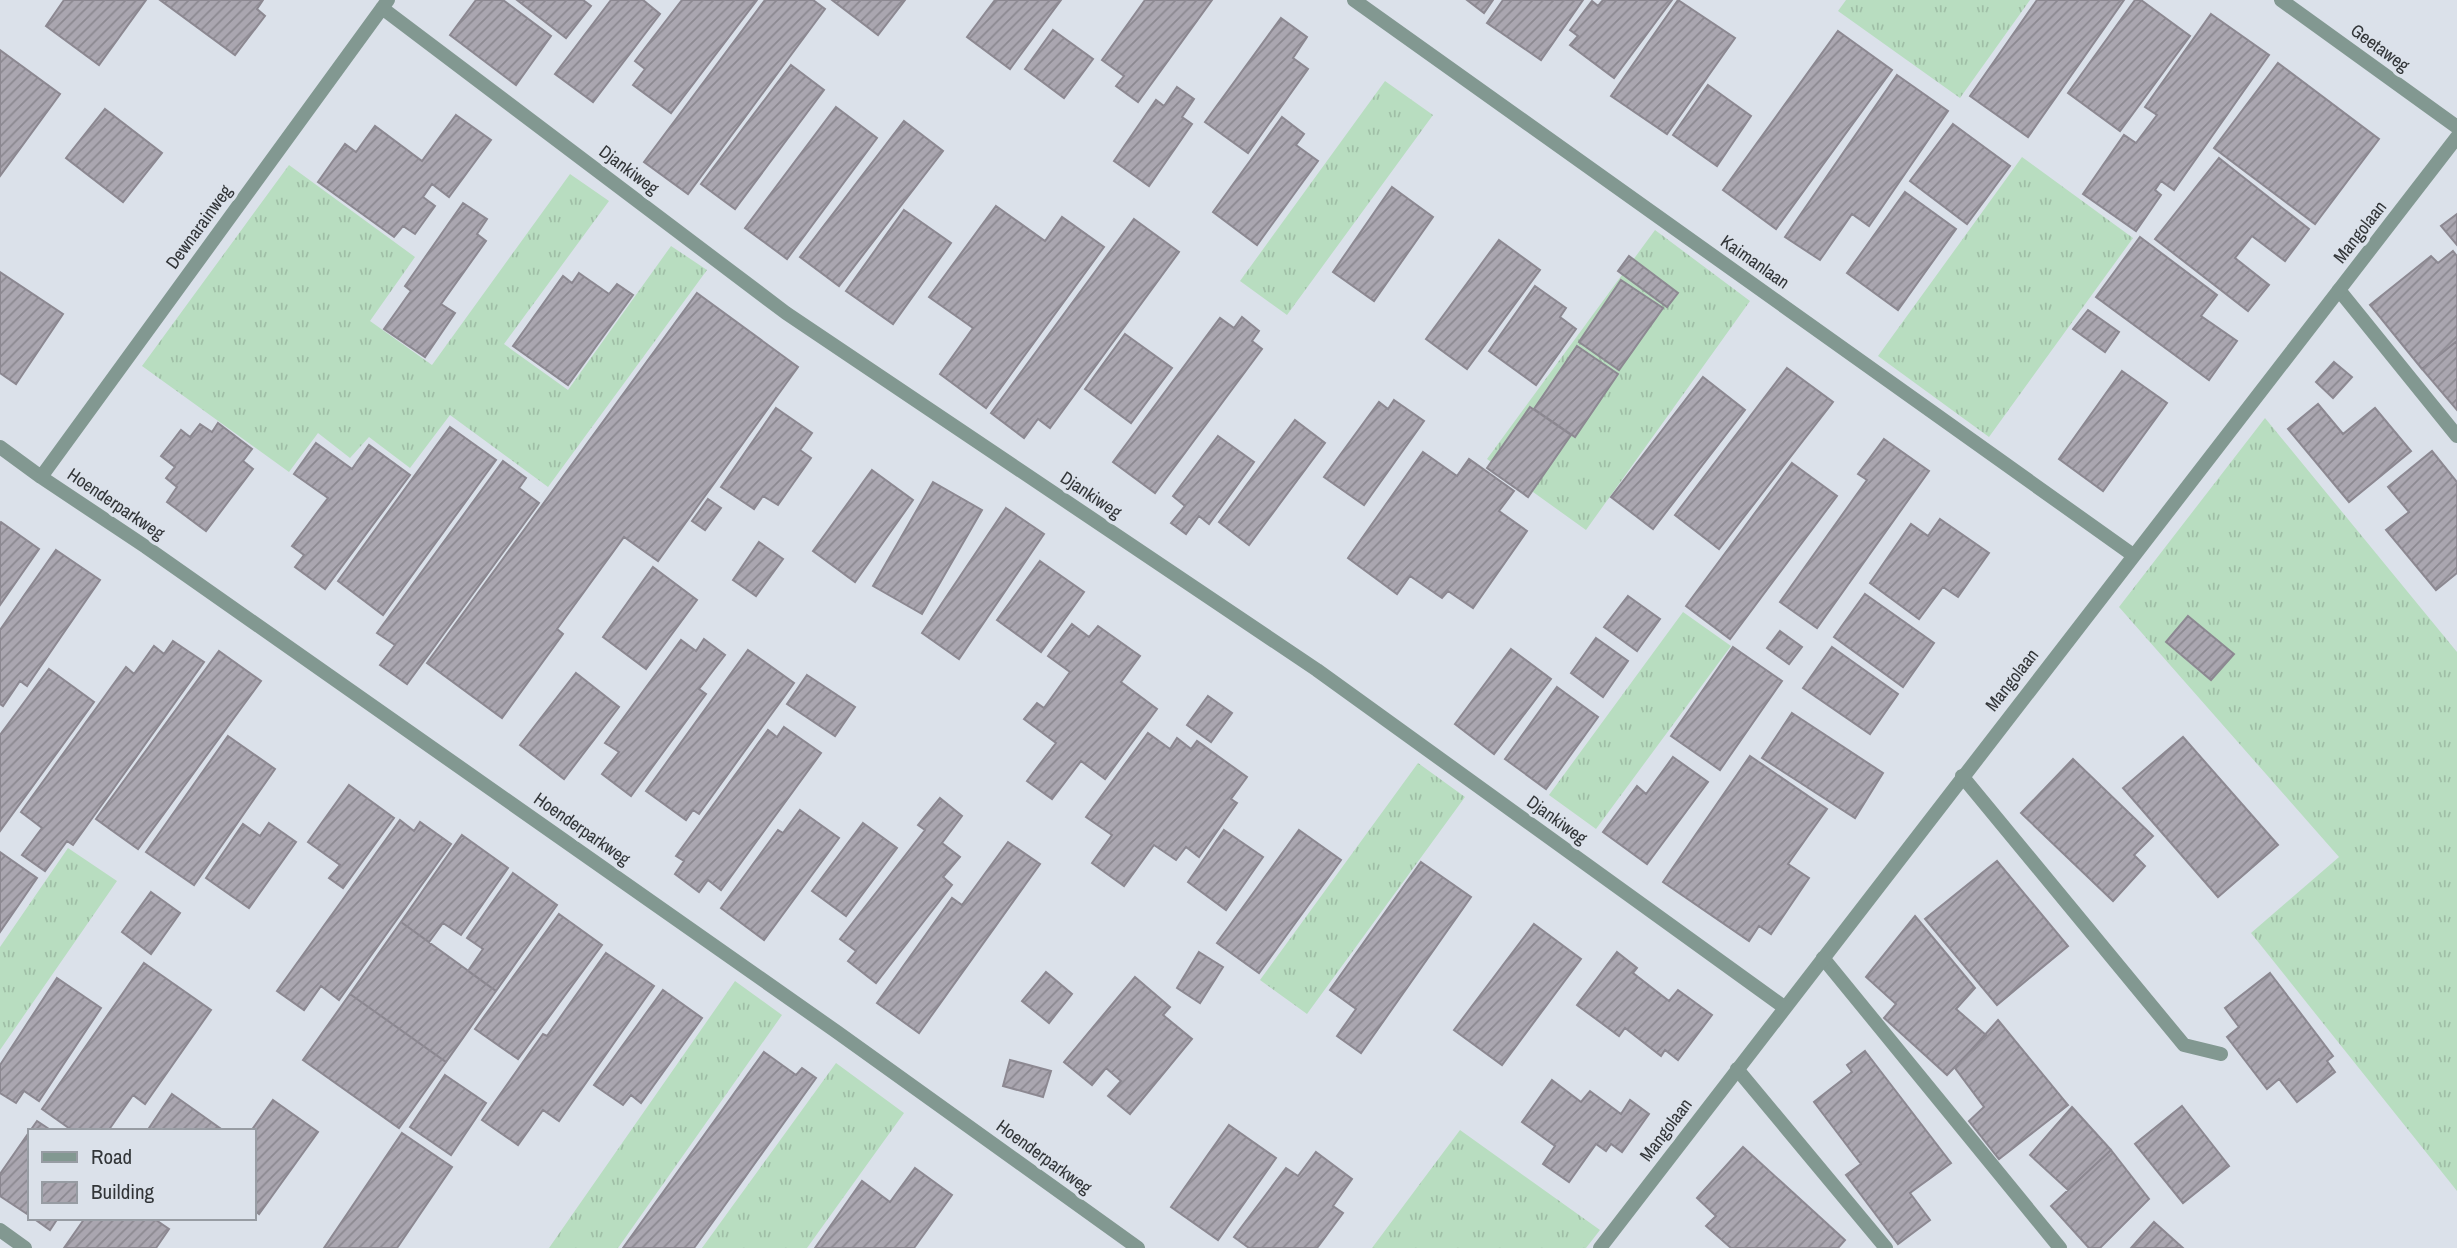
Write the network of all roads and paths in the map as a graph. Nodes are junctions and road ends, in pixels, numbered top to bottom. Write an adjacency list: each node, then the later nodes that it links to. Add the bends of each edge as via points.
1 (1354, 0): 10 (street, Kaimanlaan)
2 (2281, 0): 4 (street, Geetaweg)
3 (385, 4): 9 (street, Dewnarainweg); 13 (street, Djankiweg, via 786,313 1317,670)
4 (2457, 127)
5 (2457, 137): 6 (street, Mangolaan)
6 (2339, 290): 7 (street); 10 (street, Mangolaan)
7 (2457, 436)
8 (0, 447): 9 (street, Hoenderparkweg)
9 (41, 477): 18 (street, Hoenderparkweg, via 815,1016)
10 (2133, 555): 11 (street, Mangolaan)
11 (1962, 776): 12 (street, Mangolaan); 14 (street, via 2185,1045)
12 (1822, 958): 13 (street, Mangolaan); 21 (street)
13 (1784, 1007): 15 (street, Mangolaan)
14 (2221, 1054)
15 (1737, 1069): 19 (street, Mangolaan); 20 (street)
16 (0, 1230): 17 (street)
17 (25, 1248)
18 (1138, 1248)
19 (1600, 1248)
20 (1886, 1248)
21 (2060, 1248)

